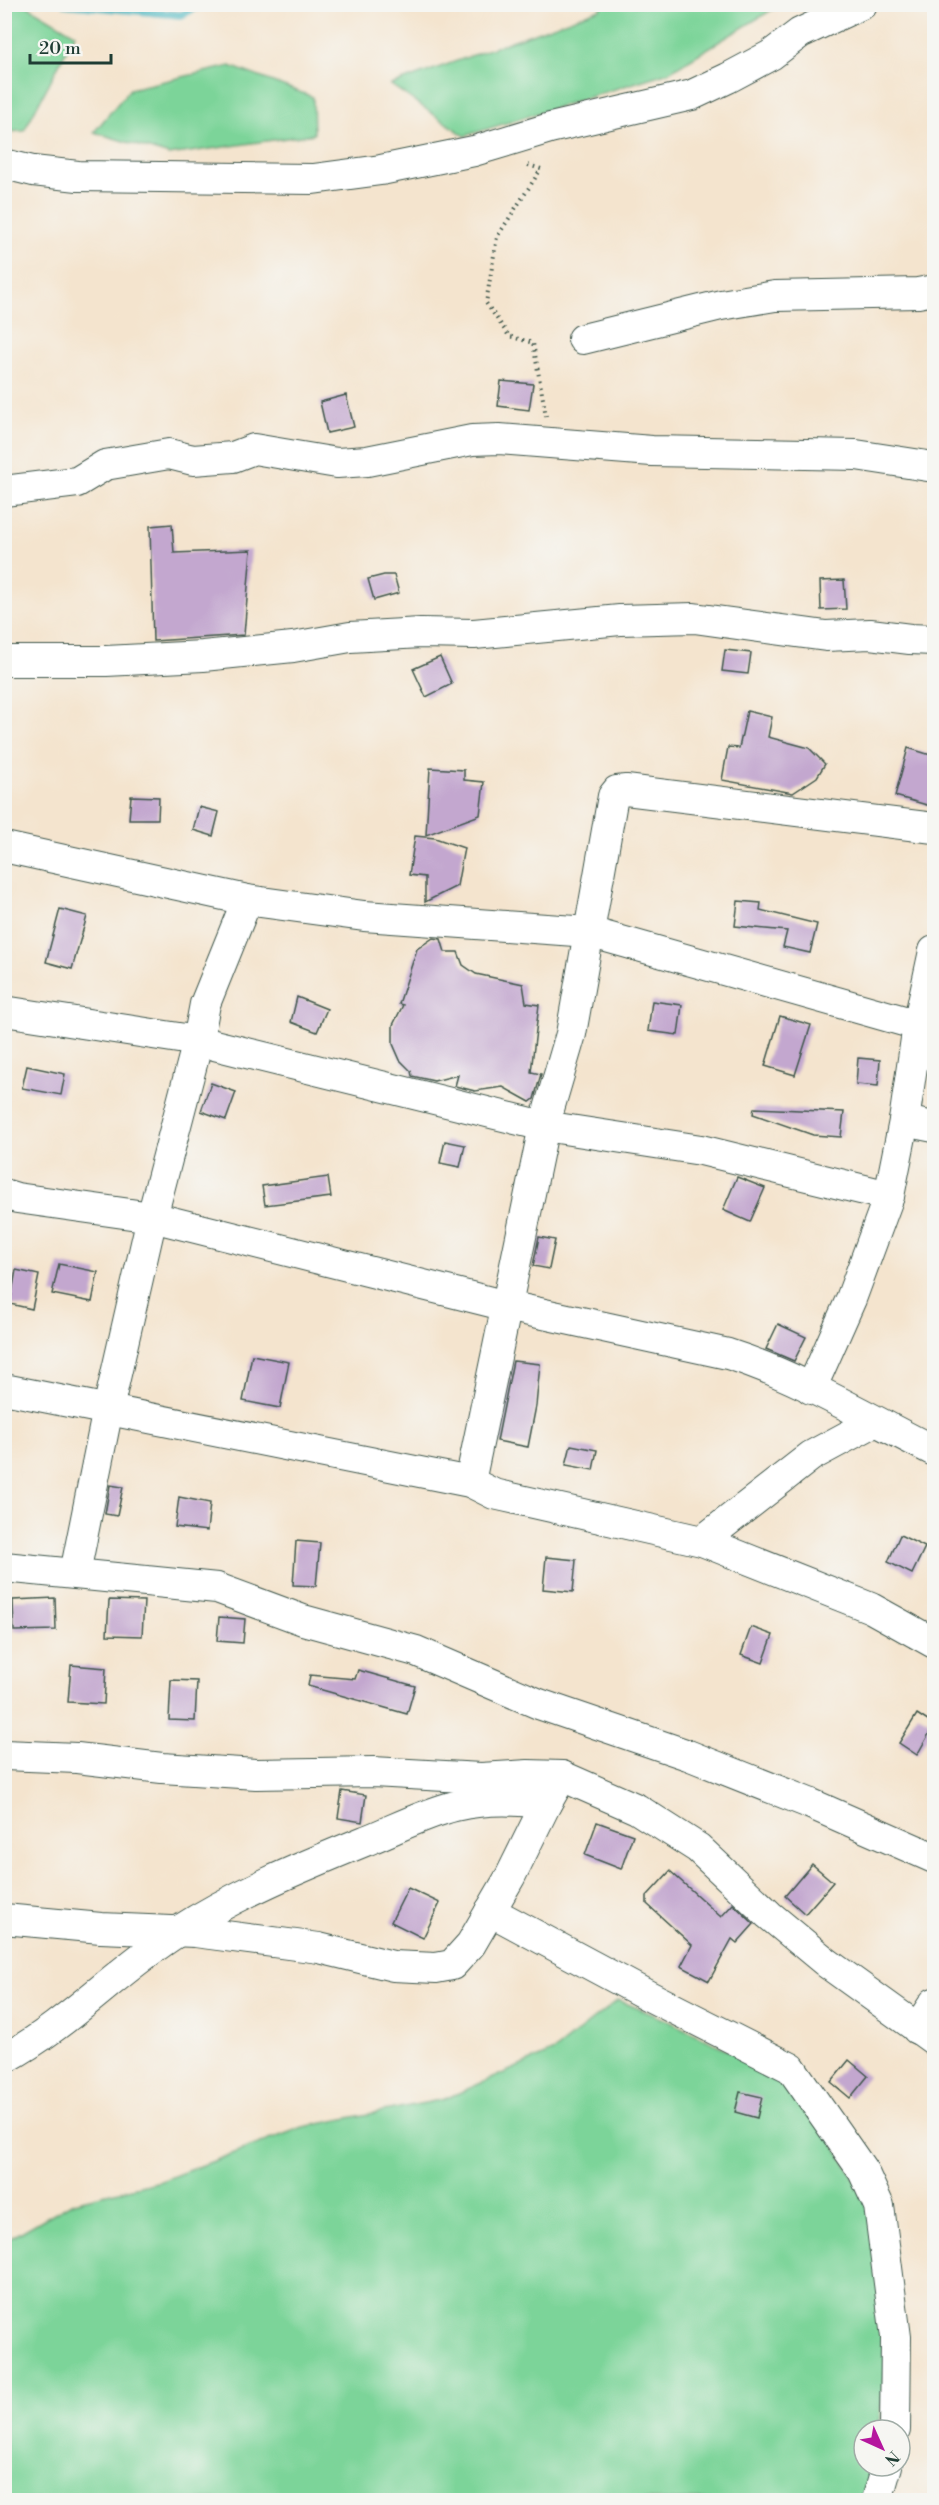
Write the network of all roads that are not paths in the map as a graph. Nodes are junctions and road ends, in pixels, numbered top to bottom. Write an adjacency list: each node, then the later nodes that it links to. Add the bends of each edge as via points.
1 (862, 4): 2 (street, via 800,33 771,55 692,95 550,128 474,151 381,170 313,179 78,176)
2 (4, 164)
3 (929, 294): 4 (street, via 775,296 721,305)
4 (583, 339)
5 (934, 467): 6 (street, via 856,455 652,451 499,439 472,440 337,464 254,449 233,457 193,460 169,454 105,465 77,482)
6 (4, 491)
7 (934, 640): 8 (street, via 870,633 826,636 694,618 620,620 474,634 350,637 203,656 106,662)
8 (4, 661)
9 (934, 828): 12 (street, via 617,791)
10 (4, 847): 11 (street)
11 (247, 900): 12 (street, via 364,916); 16 (street, via 205,1004)
12 (589, 932): 15 (street); 18 (street, via 571,1034)
13 (934, 951): 15 (street)
14 (4, 1011): 16 (street)
15 (918, 1025): 17 (street)
16 (198, 1041): 18 (street); 22 (street)
17 (904, 1121): 19 (street); 21 (street)
18 (544, 1126): 21 (street, via 701,1150); 23 (street)
19 (934, 1127)
20 (4, 1194): 22 (street)
21 (889, 1196): 25 (street, via 852,1299)
22 (152, 1217): 23 (street); 26 (street)
23 (507, 1306): 25 (street, via 728,1354); 29 (street)
24 (4, 1389): 26 (street)
25 (811, 1389): 27 (street)
26 (108, 1409): 29 (street); 32 (street)
27 (874, 1422): 28 (street); 30 (street, via 811,1456)
28 (934, 1451)
29 (470, 1482): 30 (street, via 494,1494)
30 (702, 1541): 33 (street, via 872,1608)
31 (4, 1567): 32 (street)
32 (75, 1573): 37 (street, via 217,1588 303,1620 416,1651 539,1704 688,1755 809,1803)
33 (934, 1643)
34 (4, 1755): 35 (street, via 256,1774 373,1772 481,1779)
35 (562, 1776): 36 (street); 42 (street, via 637,1809 690,1842 806,1946)
36 (546, 1804): 38 (street); 40 (street, via 522,1800 455,1806 312,1862 237,1897)
37 (934, 1858)
38 (490, 1911): 40 (street, via 456,1963 436,1968 393,1966 319,1948); 44 (street, via 791,2068 864,2171 879,2206 896,2337)
39 (4, 1919): 40 (street)
40 (176, 1932): 43 (street, via 74,2012)
41 (934, 2003): 42 (street)
42 (926, 2034)
43 (4, 2059)
44 (896, 2418)
45 (883, 2478): 46 (street)
46 (877, 2500)

